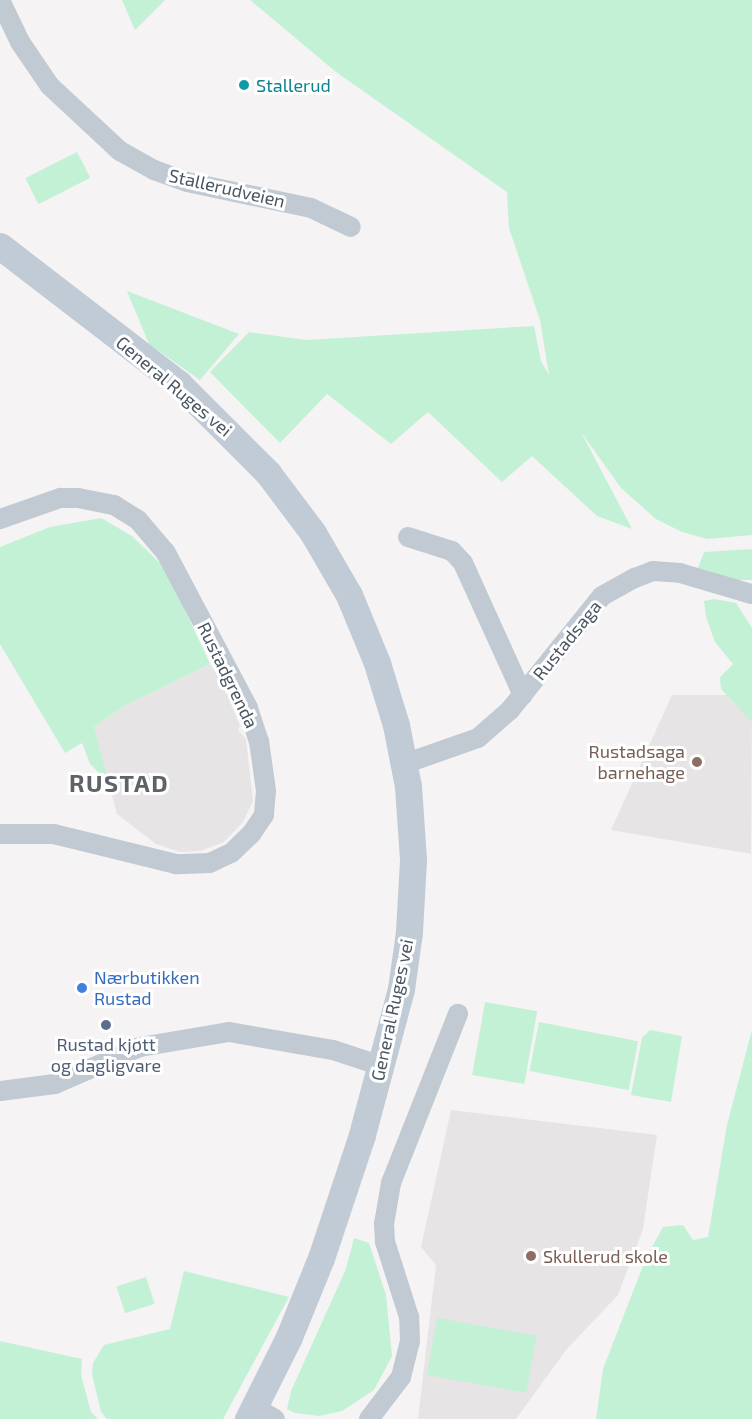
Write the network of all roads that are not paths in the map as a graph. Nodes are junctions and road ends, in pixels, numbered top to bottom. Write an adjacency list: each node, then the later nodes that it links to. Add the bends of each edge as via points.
1 (0, 0): 2 (street, Stallerudveien, via 20,42 50,86 102,139 120,151 187,182 311,208)
2 (351, 227)
3 (0, 246): 8 (main road, General Ruges vei, via 199,402 243,444 289,498 334,567 362,625 388,696)
4 (0, 519): 9 (street, Rustadgrenda, via 60,498 78,498 114,505 138,520 165,553 248,708 259,741 266,791 264,815 252,833 231,853 203,864 176,864 54,834)
5 (408, 537): 7 (street, Rustadsaga, via 452,550 463,563)
6 (752, 594): 7 (street, Rustadsaga, via 680,573 653,571 635,578 602,596)
7 (523, 695): 8 (street, Rustadsaga, via 478,738)
8 (404, 764): 11 (main road, General Ruges vei, via 413,860 410,920 406,961)
9 (0, 834)
10 (458, 1014): 14 (street, via 391,1183 385,1242 409,1317 410,1341 401,1377)
11 (382, 1066): 12 (street, via 333,1050 229,1032 140,1047 55,1084); 13 (main road, General Ruges vei, via 321,1258)
12 (0, 1091)
13 (259, 1415)
14 (369, 1419)

